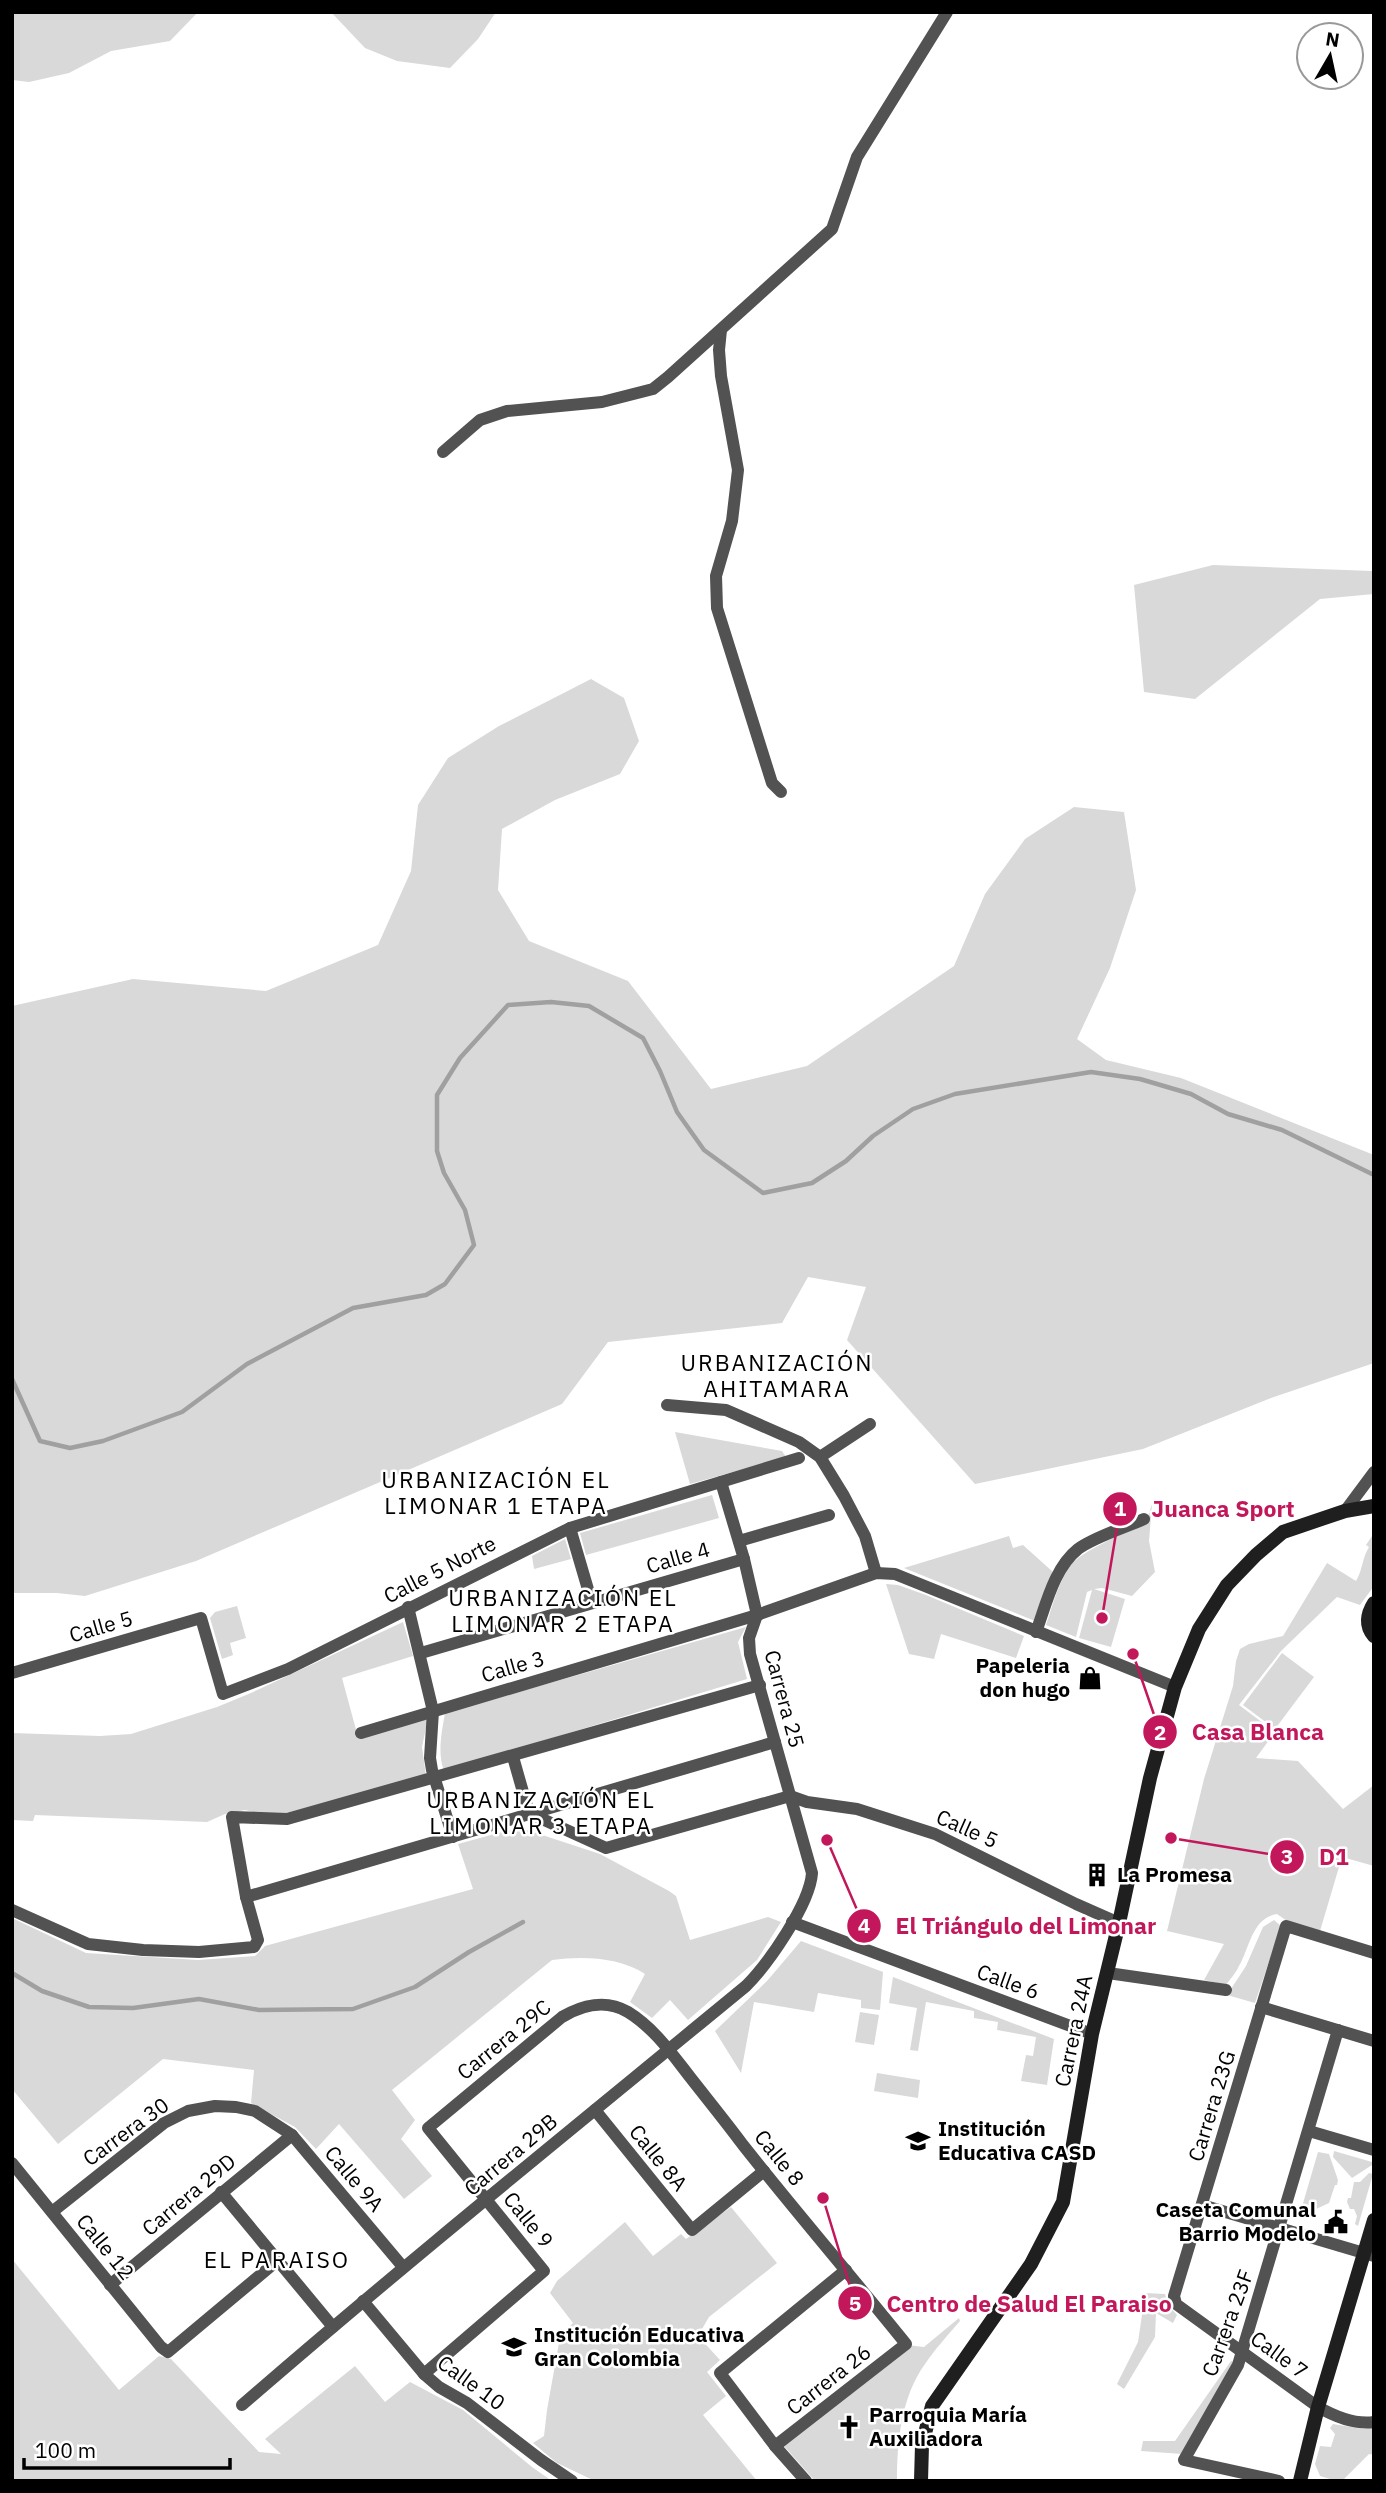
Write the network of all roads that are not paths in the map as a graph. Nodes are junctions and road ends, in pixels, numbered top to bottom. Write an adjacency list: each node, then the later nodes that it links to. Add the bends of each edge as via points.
1 (947, 12): 2 (street, via 857,157 831,229)
2 (721, 330): 3 (street, via 653,389 601,402 507,411 480,420); 4 (street, via 721,376 738,470 732,521 716,576 717,608 772,783)
3 (443, 452)
4 (781, 792)
5 (667, 1405): 7 (street, via 726,1410 799,1442)
6 (870, 1424): 7 (street)
7 (820, 1457): 18 (street, via 865,1536)
8 (799, 1458): 10 (street, Calle 5 Norte)
9 (1374, 1472): 12 (street)
10 (721, 1482): 15 (street, Calle 5 Norte); 16 (street, Carrera 25)
11 (1374, 1506): 12 (street, Carrera 24A)
12 (1345, 1511): 29 (street, Carrera 24A, via 1283,1531 1227,1585 1199,1629)
13 (829, 1515): 16 (street)
14 (1144, 1519): 24 (street, via 1080,1547 1067,1559)
15 (569, 1528): 19 (street); 21 (street, Calle 5 Norte)
16 (739, 1541): 17 (street, Carrera 25)
17 (744, 1559): 19 (street, Calle 4); 22 (street, Carrera 25)
18 (876, 1573): 22 (street, Calle 3); 24 (street, via 895,1574)
19 (592, 1603): 26 (street, Calle 4)
20 (1374, 1603): 25 (street, via 1367,1616)
21 (408, 1607): 23 (street, Calle 5 Norte, via 288,1669 223,1694); 26 (street)
22 (757, 1615): 28 (street, Carrera 25, via 750,1654); 30 (street, Calle 3)
23 (201, 1618): 27 (street, Calle 5)
24 (1035, 1633): 29 (street)
25 (1374, 1636)
26 (421, 1653): 30 (street)
27 (12, 1673)
28 (761, 1685): 32 (street, Carrera 25); 33 (street)
29 (1175, 1687): 41 (street, Carrera 24A)
30 (433, 1711): 31 (street, Calle 3); 34 (street, via 430,1758)
31 (361, 1733)
32 (775, 1742): 35 (street, Carrera 25); 36 (street)
33 (513, 1756): 34 (street); 36 (street)
34 (435, 1779): 37 (street); 38 (street, via 286,1819 232,1817)
35 (790, 1796): 36 (street, via 606,1848); 40 (street, Carrera 25, via 812,1873); 41 (street, Calle 5, via 857,1809 935,1834)
36 (529, 1813): 37 (street)
37 (453, 1837): 38 (street)
38 (246, 1897): 39 (street, via 258,1940 254,1947 199,1952 88,1944)
39 (12, 1910)
40 (792, 1922): 48 (street, Calle 6); 50 (street, Carrera 29B, via 754,1978)
41 (1119, 1923): 43 (street, Carrera 24A)
42 (1374, 1953): 46 (street, Carrera 23G, via 1286,1926)
43 (1108, 1973): 44 (street); 48 (street, Carrera 24A)
44 (1226, 1990)
45 (614, 2007): 50 (street, Calle 8, via 638,2020); 53 (street, Carrera 29C, via 589,2005 562,2017)
46 (1261, 2007): 47 (street); 61 (street, Carrera 23G)
47 (1339, 2030): 49 (street); 54 (street, Carrera 23F)
48 (1092, 2034): 82 (street, Carrera 24A, via 1063,2202 1024,2275 932,2406 922,2445)
49 (1374, 2041)
50 (669, 2050): 51 (street, Carrera 29B); 58 (street, Calle 8)
51 (595, 2110): 58 (street, Calle 8A, via 692,2230); 60 (street, Carrera 29B)
52 (272, 2120): 55 (street, Calle 9A); 62 (street, Carrera 30, via 236,2107 188,2111 164,2123)
53 (428, 2128): 60 (street, Calle 9)
54 (1309, 2131): 56 (street); 64 (street, Carrera 23F)
55 (292, 2135): 59 (street, Carrera 29D); 67 (street, Calle 9A)
56 (1374, 2150)
57 (12, 2163): 62 (street, Calle 12)
58 (764, 2171): 68 (street, Calle 8)
59 (221, 2192): 66 (street); 69 (street, Carrera 29D)
60 (487, 2201): 67 (street, Carrera 29B); 75 (street, Calle 9, via 544,2271)
61 (1202, 2205): 64 (street); 70 (street, Carrera 23G)
62 (52, 2212): 69 (street, Calle 12)
63 (1374, 2220): 65 (street)
64 (1281, 2228): 65 (street); 74 (street, Carrera 23F)
65 (1369, 2255): 77 (street)
66 (278, 2261): 69 (street, Calle 12, via 169,2352); 72 (street)
67 (403, 2267): 71 (street, Carrera 29B)
68 (846, 2270): 73 (street, Calle 8); 79 (street, via 720,2374)
69 (110, 2285)
70 (1174, 2296): 74 (street, Calle 7, via 1176,2304)
71 (363, 2301): 72 (street, Carrera 29B); 75 (street, Calle 10)
72 (332, 2327): 76 (street, Carrera 29B)
73 (906, 2344): 79 (street, Carrera 26)
74 (1242, 2352): 77 (street, Calle 7); 83 (street, Carrera 23F, via 1184,2460)
75 (424, 2374): 80 (street, Calle 10)
76 (242, 2405)
77 (1318, 2407): 78 (street, Calle 7, via 1335,2416); 84 (street)
78 (1374, 2422)
79 (775, 2446): 81 (street)
80 (572, 2481)
81 (807, 2481)
82 (921, 2481)
83 (1279, 2481)
84 (1300, 2481)

